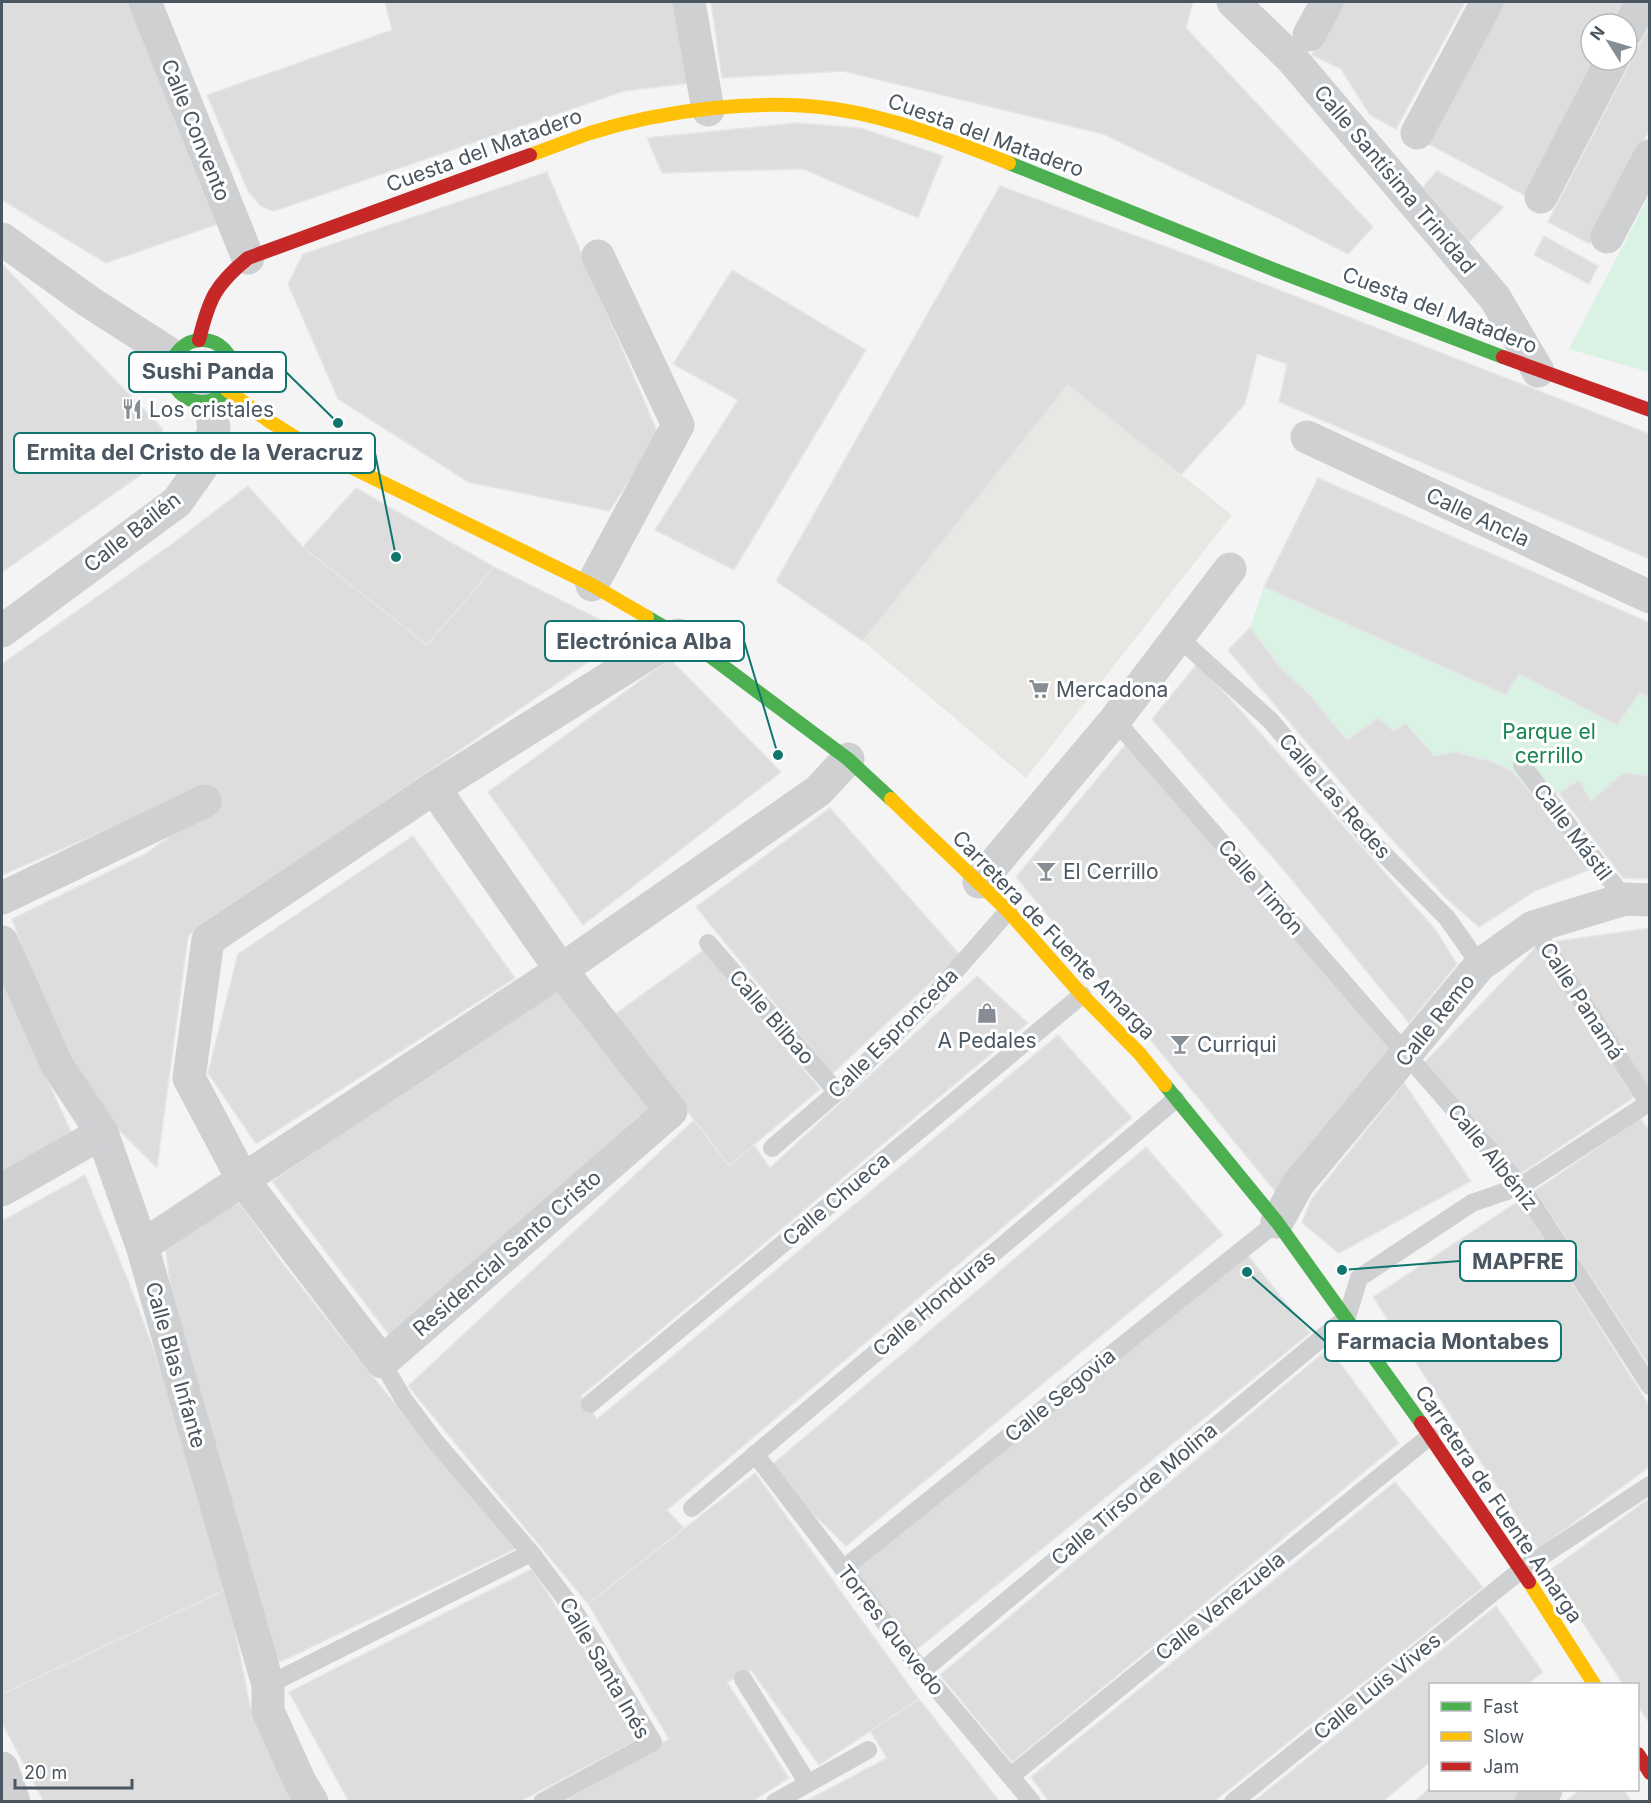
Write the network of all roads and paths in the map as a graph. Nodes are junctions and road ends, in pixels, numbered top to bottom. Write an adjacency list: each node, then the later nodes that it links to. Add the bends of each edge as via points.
1 (145, 2): 15 (street, Calle Convento)
2 (689, 2): 8 (street)
3 (1233, 2): 17 (street, Calle Santísima Trinidad, via 1292,59 1496,298)
4 (1327, 2): 6 (street)
5 (1487, 2): 9 (street)
6 (1309, 35)
7 (1606, 72): 11 (street)
8 (708, 110): 15 (street, Cuesta del Matadero, via 591,133); 17 (street, Cuesta del Matadero, via 817,107 872,116 915,129 993,156)
9 (1417, 133)
10 (1650, 156): 12 (street)
11 (1541, 197)
12 (1607, 237)
13 (2, 239): 16 (street, via 88,301)
14 (598, 256): 22 (street, via 678,425)
15 (248, 258): 16 (street, Cuesta del Matadero, via 225,276 209,299)
16 (187, 348): 18 (street, via 171,368 176,388 182,396 201,402); 18 (street, via 209,340 227,352 232,361 232,382)
17 (1538, 371): 19 (street, Cuesta del Matadero)
18 (219, 396): 22 (street, Carretera de Fuente Amarga, via 316,450); 24 (street, Calle Bailén, via 214,429 201,468 177,502)
19 (1650, 410)
20 (1307, 437): 23 (street, Calle Ancla)
21 (1230, 569): 26 (street)
22 (592, 585): 25 (street, Carretera de Fuente Amarga)
23 (1650, 597)
24 (2, 631)
25 (678, 635): 28 (street, Carretera de Fuente Amarga); 30 (street)
26 (1178, 637): 27 (street); 39 (lane, Calle Las Redes, via 1271,721 1369,839 1447,918)
27 (1115, 720): 32 (street); 42 (lane, Calle Timón)
28 (848, 759): 32 (street, Carretera de Fuente Amarga); 40 (street, via 818,791)
29 (1522, 765): 34 (lane, Calle Mástil)
30 (434, 788): 40 (street, Residencial Santo Cristo); 48 (street, via 208,940 189,1078)
31 (205, 801): 33 (street)
32 (980, 882): 35 (street, Carretera de Fuente Amarga)
33 (2, 898)
34 (1637, 900): 36 (street, Calle Remo)
35 (1008, 911): 41 (street, Carretera de Fuente Amarga); 43 (lane, Calle Espronceda, via 936,993)
36 (1533, 927): 39 (street, Calle Remo); 45 (lane, Calle Panamá)
37 (2, 942): 46 (street, Calle Blas Infante, via 57,1065)
38 (708, 943): 43 (lane, Calle Bilbao)
39 (1480, 965): 42 (street, Calle Remo)
40 (561, 970): 48 (street); 54 (street, Residencial Santo Cristo, via 671,1111)
41 (1082, 995): 44 (street, Carretera de Fuente Amarga, via 1140,1054); 56 (lane, Calle Chueca)
42 (1407, 1054): 49 (lane, Calle Albéniz); 51 (street, Calle Remo, via 1298,1184)
43 (837, 1092): 47 (lane, Calle Espronceda)
44 (1176, 1099): 51 (street, Carretera de Fuente Amarga); 58 (lane, Calle Honduras)
45 (1649, 1103): 49 (lane)
46 (102, 1133): 50 (street); 52 (street, Calle Blas Infante)
47 (772, 1148)
48 (243, 1180): 52 (street); 54 (street)
49 (1521, 1186): 53 (lane, via 1472,1203 1359,1278); 55 (lane, Calle Albéniz)
50 (2, 1190)
51 (1277, 1221): 53 (street, Carretera de Fuente Amarga); 62 (lane, Calle Segovia)
52 (142, 1246): 67 (street, Calle Blas Infante)
53 (1347, 1317): 57 (street, Carretera de Fuente Amarga); 64 (lane, Calle Tirso de Molina)
54 (382, 1362): 61 (lane, Calle Santa Inés, via 434,1440)
55 (1650, 1386)
56 (590, 1404)
57 (1430, 1436): 63 (street, Carretera de Fuente Amarga); 72 (lane, Calle Venezuela)
58 (756, 1454): 60 (lane, Calle Honduras); 62 (lane, Torres Quevedo)
59 (1650, 1485): 63 (lane, Calle Luis Vives)
60 (692, 1508)
61 (531, 1552): 67 (lane); 78 (lane, Calle Santa Inés, via 573,1609 653,1742)
62 (843, 1569): 64 (lane, Torres Quevedo)
63 (1521, 1570): 66 (street, Carretera de Fuente Amarga); 80 (lane, Calle Luis Vives)
64 (922, 1671): 72 (lane, Torres Quevedo)
65 (743, 1680): 73 (lane)
66 (1593, 1683)
67 (268, 1685): 77 (street, Calle Blas Infante, via 268,1711)
68 (868, 1750): 73 (lane)
69 (1639, 1756): 71 (street)
70 (2, 1767): 76 (street)
71 (1650, 1773)
72 (1011, 1776): 75 (lane, Torres Quevedo)
73 (807, 1782): 79 (lane)
74 (1544, 1791): 81 (street)
75 (1026, 1799)
76 (14, 1802)
77 (312, 1802)
78 (542, 1802)
79 (775, 1802)
80 (1233, 1802)
81 (1531, 1802)

